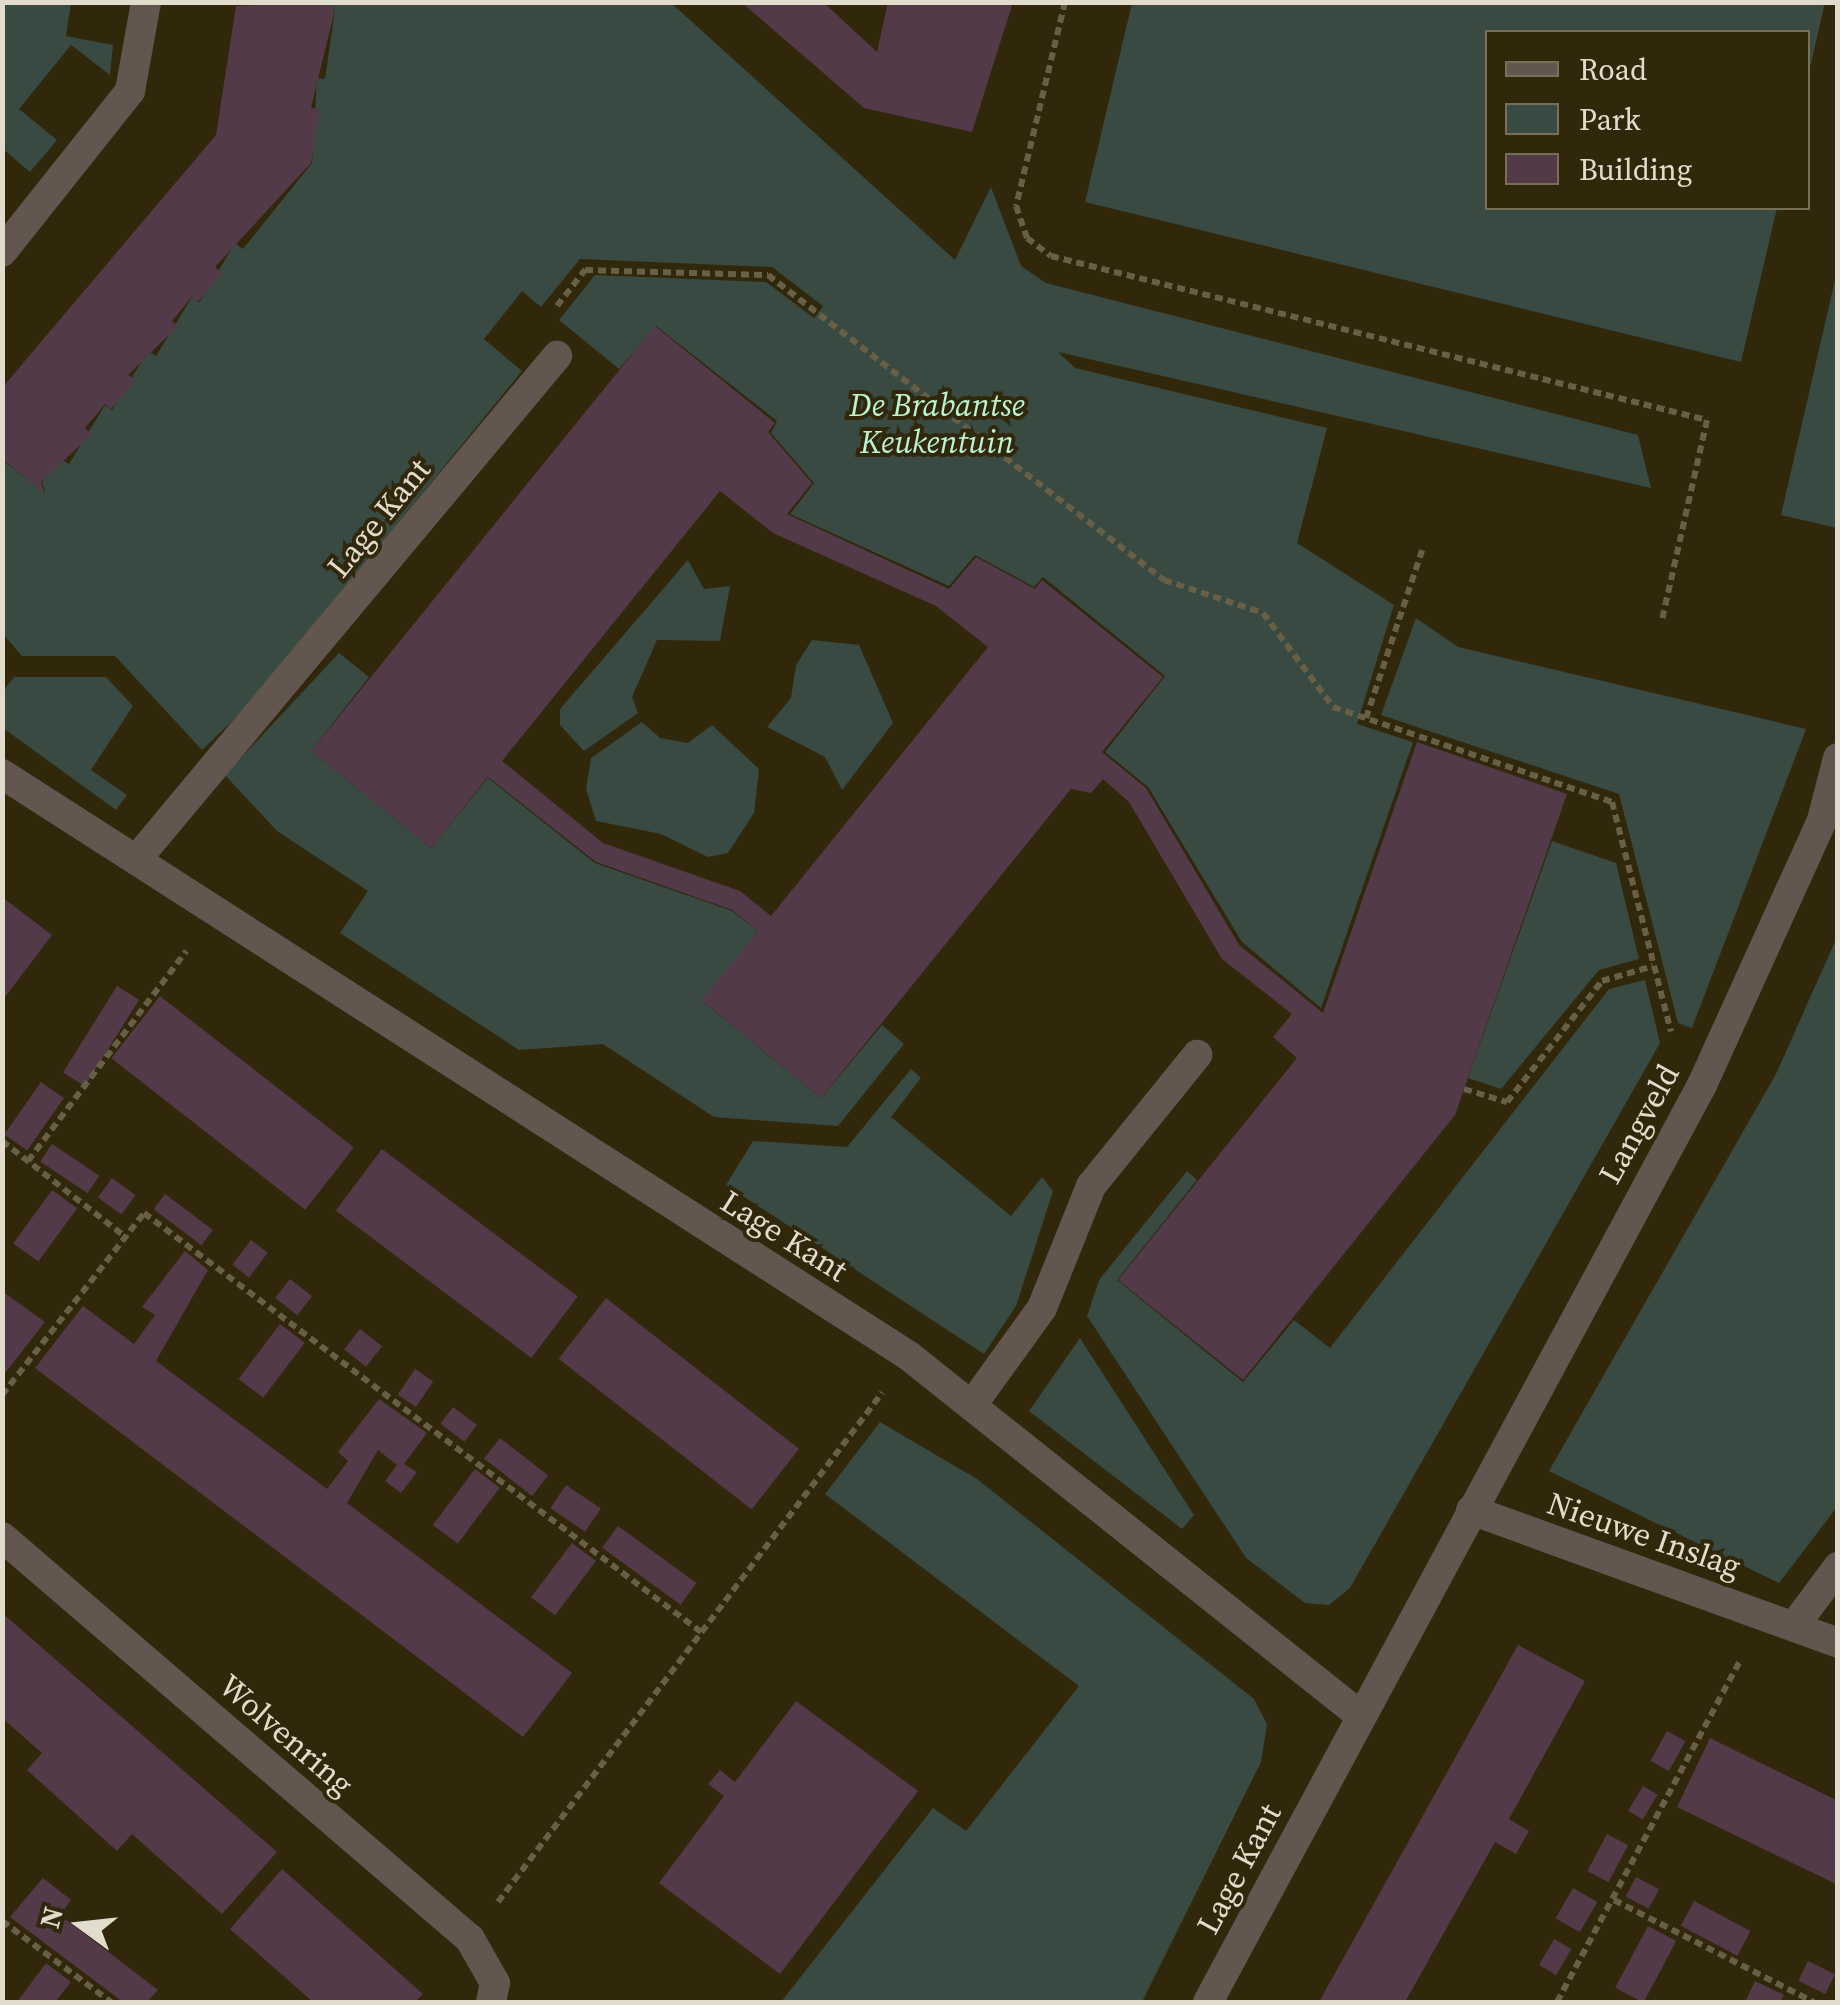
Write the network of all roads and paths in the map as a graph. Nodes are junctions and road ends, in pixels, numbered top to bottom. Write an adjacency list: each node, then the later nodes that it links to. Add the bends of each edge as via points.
1 (146, 2): 3 (street, via 130,91)
2 (1064, 2): 6 (path, via 1016,206 1027,238 1051,256 1708,420)
3 (2, 252)
4 (558, 356): 7 (path, via 551,314 585,270 768,275 1164,580 1263,613 1333,707); 10 (street, Lage Kant)
5 (1423, 548): 7 (path)
6 (1662, 618)
7 (1366, 718): 12 (path, via 1612,802)
8 (1838, 758): 14 (street, Langveld, via 1822,820)
9 (2, 774): 10 (street, Lage Kant)
10 (136, 860): 11 (street, Lage Kant)
11 (216, 911): 17 (path); 19 (street, Lage Kant)
12 (1653, 966): 14 (path, via 1670,1030); 15 (path, via 1602,981 1507,1102)
13 (1197, 1055): 21 (street, via 1091,1186 1042,1308)
14 (1702, 1085): 22 (street, Langveld)
15 (1464, 1089)
16 (2, 1141): 17 (path)
17 (28, 1161): 18 (path)
18 (127, 1238): 20 (path); 27 (path, via 144,1213)
19 (909, 1356): 21 (street, Lage Kant); 27 (path)
20 (2, 1395)
21 (972, 1405): 29 (street, Lage Kant)
22 (1471, 1510): 25 (street, Nieuwe Inslag); 29 (street, Lage Kant)
23 (2, 1538): 32 (street, Wolvenring)
24 (1838, 1567): 26 (street)
25 (1764, 1614): 26 (street, Nieuwe Inslag); 30 (path)
26 (1794, 1626): 28 (street, Nieuwe Inslag)
27 (704, 1634): 32 (path)
28 (1838, 1643)
29 (1361, 1716): 35 (street, Lage Kant)
30 (1614, 1900): 36 (path); 37 (path)
31 (2, 1921): 33 (path)
32 (470, 1939): 34 (street, Wolvenring, via 495,1983)
33 (112, 2002)
34 (491, 2002)
35 (1208, 2002)
36 (1556, 2002)
37 (1813, 2002)

